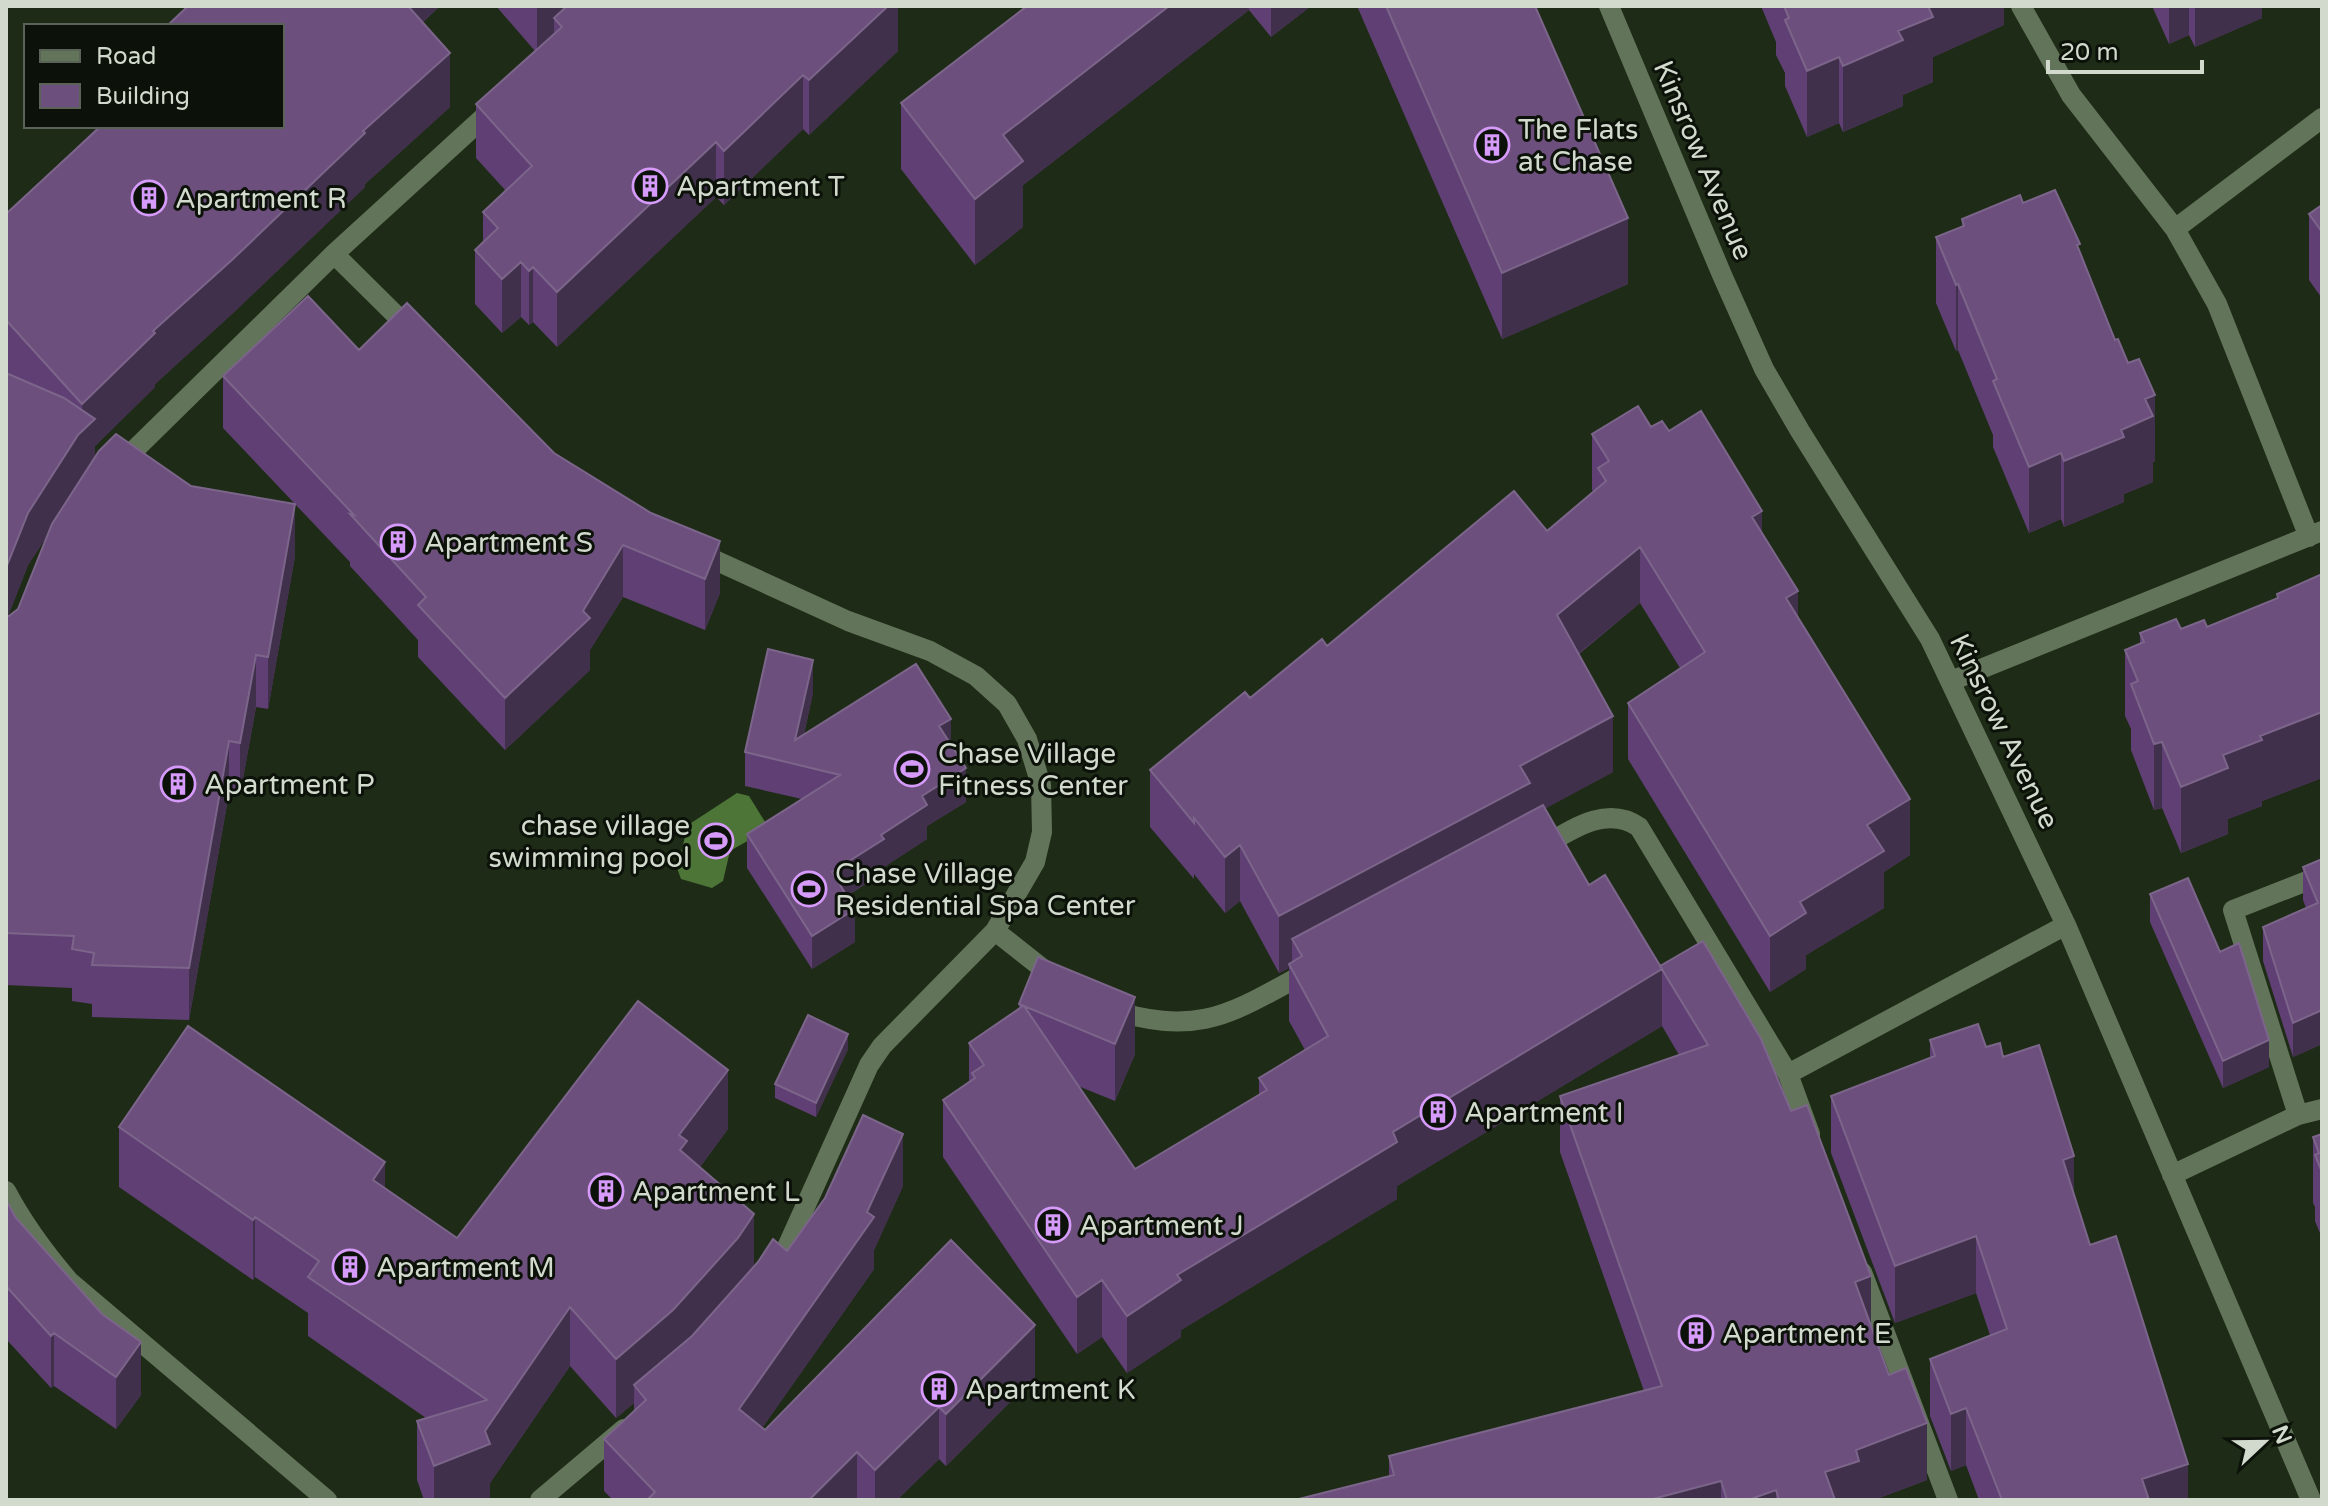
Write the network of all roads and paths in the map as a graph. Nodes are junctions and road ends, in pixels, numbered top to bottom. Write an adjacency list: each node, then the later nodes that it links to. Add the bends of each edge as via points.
1 (1609, 6): 11 (street, Kinsrow Avenue, via 1764,369)
2 (2021, 6): 5 (street, via 2071,95)
3 (510, 93): 6 (street)
4 (2322, 118): 5 (street)
5 (2175, 229): 9 (street, via 2217,304)
6 (334, 254): 7 (street); 8 (street)
7 (424, 343)
8 (99, 485)
9 (2315, 534): 11 (street)
10 (683, 546): 15 (street, via 848,621 930,651 976,676 1007,704 1027,739 1041,785 1042,832 1035,862)
11 (1951, 681): 14 (street, Kinsrow Avenue)
12 (1521, 858): 17 (street, via 1604,817 1639,827)
13 (2322, 875): 19 (street, via 2233,910)
14 (2066, 925): 17 (street); 21 (street, Kinsrow Avenue)
15 (995, 931): 16 (street, via 1078,994 1139,1018 1187,1022 1233,1012); 24 (street, via 869,1065 787,1247)
16 (1329, 961)
17 (1788, 1074): 20 (street)
18 (2322, 1109): 19 (street)
19 (2298, 1115): 21 (street)
20 (1815, 1147)
21 (2172, 1175): 29 (street, Kinsrow Avenue)
22 (6, 1191): 26 (street, via 23,1224 69,1281)
23 (1854, 1250): 28 (street)
24 (763, 1285)
25 (635, 1419): 27 (street)
26 (327, 1500)
27 (540, 1500)
28 (1948, 1500)
29 (2311, 1500)

